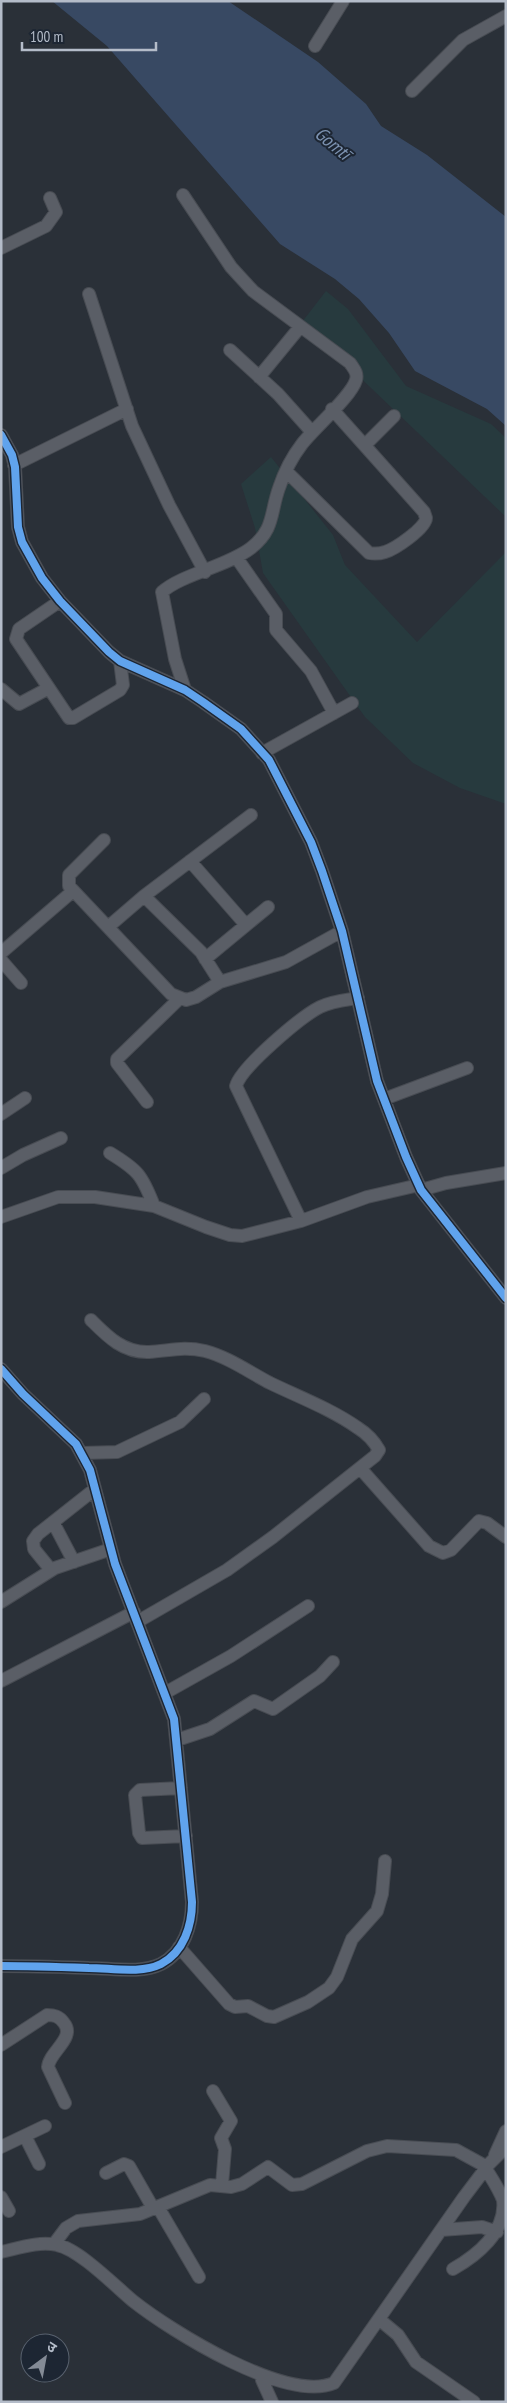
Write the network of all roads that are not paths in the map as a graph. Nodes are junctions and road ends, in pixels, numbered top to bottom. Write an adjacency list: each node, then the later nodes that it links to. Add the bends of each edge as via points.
1 (343, 1): 3 (street)
2 (506, 16): 4 (street, via 463,40)
3 (315, 46)
4 (412, 92)
5 (184, 195): 9 (street, via 231,266 253,292)
6 (50, 198): 7 (street, via 56,212 46,226)
7 (1, 248)
8 (89, 294): 12 (street)
9 (300, 327): 11 (street); 13 (street, via 350,363 356,372 356,380 350,390)
10 (230, 350): 11 (street)
11 (259, 377): 15 (street)
12 (127, 409): 18 (street); 21 (street, via 169,505)
13 (332, 409): 15 (street); 17 (street)
14 (394, 416): 17 (street)
15 (312, 432): 19 (street)
16 (1, 435): 18 (street)
17 (365, 445): 19 (street, via 426,518 424,524 386,552 369,553 364,550)
18 (14, 464): 22 (street, via 22,542 42,578)
19 (286, 471): 20 (street, via 278,489 271,525 251,548)
20 (236, 557): 21 (street); 28 (street, via 276,614 276,630 310,671)
21 (205, 572): 26 (street, via 172,586 161,595)
22 (60, 601): 23 (street); 24 (street, via 19,629 16,639)
23 (120, 661): 24 (street, via 123,685 120,690 73,718 69,718); 26 (street)
24 (49, 688): 25 (street, via 19,704)
25 (1, 689)
26 (185, 690): 29 (street, via 242,729)
27 (352, 703): 28 (street)
28 (334, 713): 29 (street)
29 (262, 752): 38 (street, via 311,842)
30 (251, 814): 32 (street)
31 (104, 840): 33 (street, via 69,875 69,886)
32 (190, 861): 34 (street); 36 (street)
33 (73, 891): 37 (street); 39 (street)
34 (144, 896): 37 (street); 40 (street)
35 (268, 907): 36 (street)
36 (246, 925): 40 (street)
37 (108, 927): 44 (street, via 171,994)
38 (342, 931): 42 (street, via 273,968); 45 (street)
39 (1, 953)
40 (205, 959): 42 (street)
41 (1, 960): 43 (street)
42 (220, 982): 44 (street, via 196,997)
43 (21, 983)
44 (179, 998): 49 (street, via 117,1059)
45 (358, 998): 48 (street); 58 (street, via 321,1006 306,1015 276,1040 243,1074 236,1086)
46 (467, 1068): 48 (street)
47 (26, 1098): 50 (street)
48 (384, 1099): 55 (street)
49 (147, 1102)
50 (1, 1114)
51 (61, 1138): 53 (street, via 23,1154)
52 (110, 1153): 56 (street, via 142,1177)
53 (1, 1168)
54 (506, 1173): 55 (street)
55 (420, 1187): 58 (street, via 366,1197); 59 (street)
56 (154, 1206): 57 (street, via 75,1195 40,1202); 58 (street, via 230,1235 252,1235)
57 (1, 1217)
58 (301, 1221)
59 (506, 1298)
60 (91, 1320): 64 (street, via 111,1339 128,1349 149,1352 183,1348 207,1352 344,1419 369,1437 378,1450)
61 (1, 1369): 63 (street)
62 (204, 1399): 63 (street, via 180,1422 117,1452)
63 (82, 1453): 65 (street)
64 (360, 1468): 67 (street, via 403,1518 438,1552 451,1550 479,1521); 73 (street, via 227,1570)
65 (95, 1489): 66 (street); 68 (street)
66 (53, 1522): 69 (street); 70 (street, via 35,1538 32,1545)
67 (506, 1537)
68 (111, 1550): 69 (street); 73 (street)
69 (74, 1562): 70 (street)
70 (51, 1570): 71 (street)
71 (1, 1602)
72 (308, 1606): 76 (street)
73 (135, 1617): 75 (street); 76 (street)
74 (333, 1662): 77 (street, via 320,1676 273,1710 254,1701 210,1729)
75 (1, 1681)
76 (166, 1693): 77 (street)
77 (177, 1740): 78 (street)
78 (181, 1788): 79 (street); 79 (street, via 140,1790 134,1795 138,1833 142,1838)
79 (186, 1836): 81 (street, via 192,1918)
80 (384, 1861): 81 (street, via 382,1894 377,1911 352,1940 334,1983 318,1996 277,2016 267,2016 248,2006 229,2004)
81 (179, 1947): 82 (street, via 163,1963 144,1969)
82 (1, 1966)
83 (1, 2045): 85 (street, via 47,2015 62,2021 67,2036 51,2056 48,2068)
84 (213, 2091): 94 (street, via 231,2121 221,2138 225,2149)
85 (65, 2104)
86 (45, 2126): 88 (street)
87 (506, 2131): 92 (street)
88 (25, 2136): 89 (street); 91 (street)
89 (1, 2147)
90 (506, 2147): 92 (street)
91 (39, 2164)
92 (489, 2165): 94 (street, via 456,2150 387,2146 367,2151 302,2184 292,2185 268,2168 242,2184); 98 (street); 99 (street, via 504,2208)
93 (106, 2173): 96 (street, via 124,2164 129,2166)
94 (222, 2185): 96 (street, via 210,2185)
95 (1, 2197): 97 (street)
96 (155, 2208): 100 (street, via 128,2216 78,2221 66,2228); 103 (street)
97 (9, 2211)
98 (441, 2230): 99 (street, via 482,2227); 104 (street)
99 (496, 2232): 102 (street, via 478,2254)
100 (54, 2244): 101 (street); 105 (street, via 85,2260 134,2302 188,2341)
101 (1, 2252)
102 (453, 2269)
103 (199, 2277)
104 (380, 2320): 105 (street, via 328,2388 298,2392); 107 (street, via 398,2335 416,2362)
105 (262, 2380): 106 (street)
106 (272, 2402)
107 (474, 2402)

